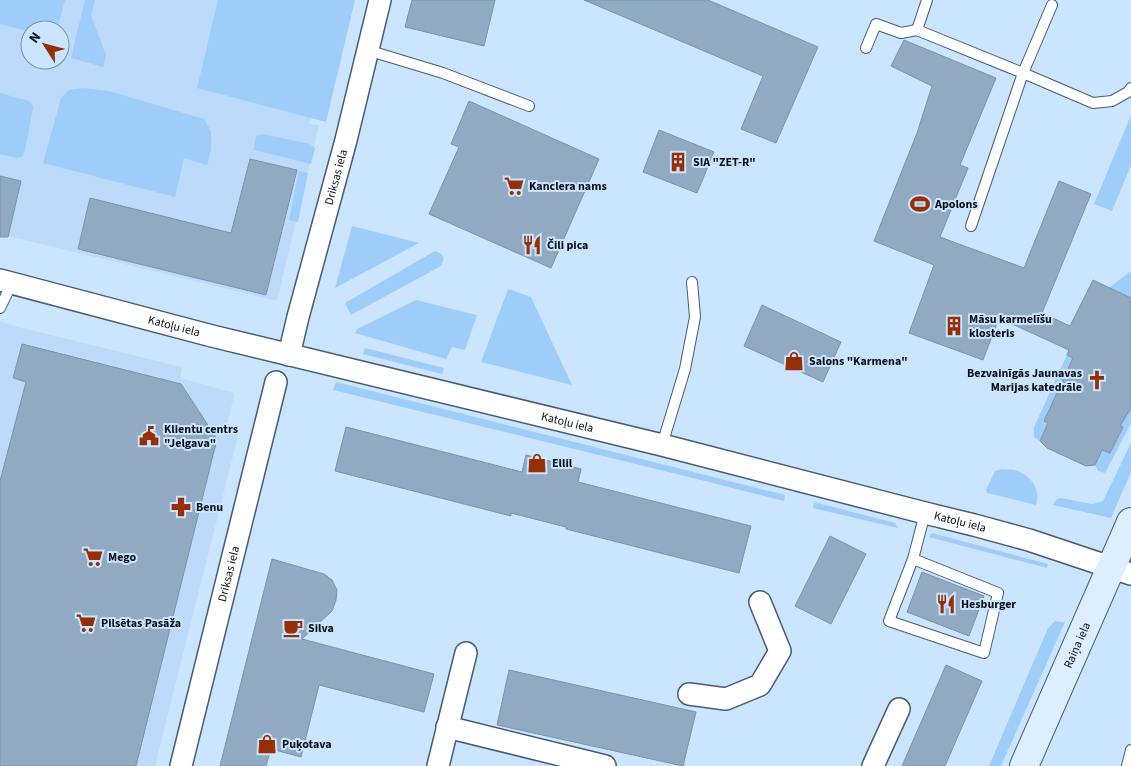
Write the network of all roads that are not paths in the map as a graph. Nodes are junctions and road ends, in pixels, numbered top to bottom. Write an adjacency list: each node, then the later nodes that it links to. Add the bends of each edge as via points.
1 (380, 0): 6 (street, Driksas iela)
2 (927, 0): 4 (lane)
3 (1052, 5): 7 (lane)
4 (917, 30): 5 (lane, via 901,33 876,24); 7 (lane)
5 (866, 48)
6 (368, 50): 9 (lane, via 443,73); 14 (street, Driksas iela)
7 (1023, 73): 8 (lane, via 1093,104 1112,102); 10 (lane)
8 (1131, 88)
9 (529, 106)
10 (971, 226)
11 (6, 282): 13 (lane); 14 (street, Katoļu iela)
12 (692, 282): 16 (lane, via 695,317 685,370)
13 (0, 308)
14 (289, 355): 16 (street, Katoļu iela)
15 (276, 382): 27 (street, Driksas iela)
16 (662, 445): 17 (street, Katoļu iela)
17 (925, 513): 19 (lane); 20 (street, Katoļu iela, via 1029,540)
18 (1131, 522): 20 (main road, Raiņa iela)
19 (913, 559): 19 (lane, via 998,593 984,653 889,621)
20 (1121, 571): 31 (main road, Raiņa iela)
21 (760, 602): 23 (street, via 780,651 760,685 726,699)
22 (466, 653): 25 (street)
23 (689, 694)
24 (899, 709): 30 (street)
25 (447, 727): 28 (street); 29 (street)
26 (1131, 750): 32 (lane)
27 (181, 766)
28 (438, 766)
29 (605, 766)
30 (873, 766)
31 (1024, 766)
32 (1127, 766)

